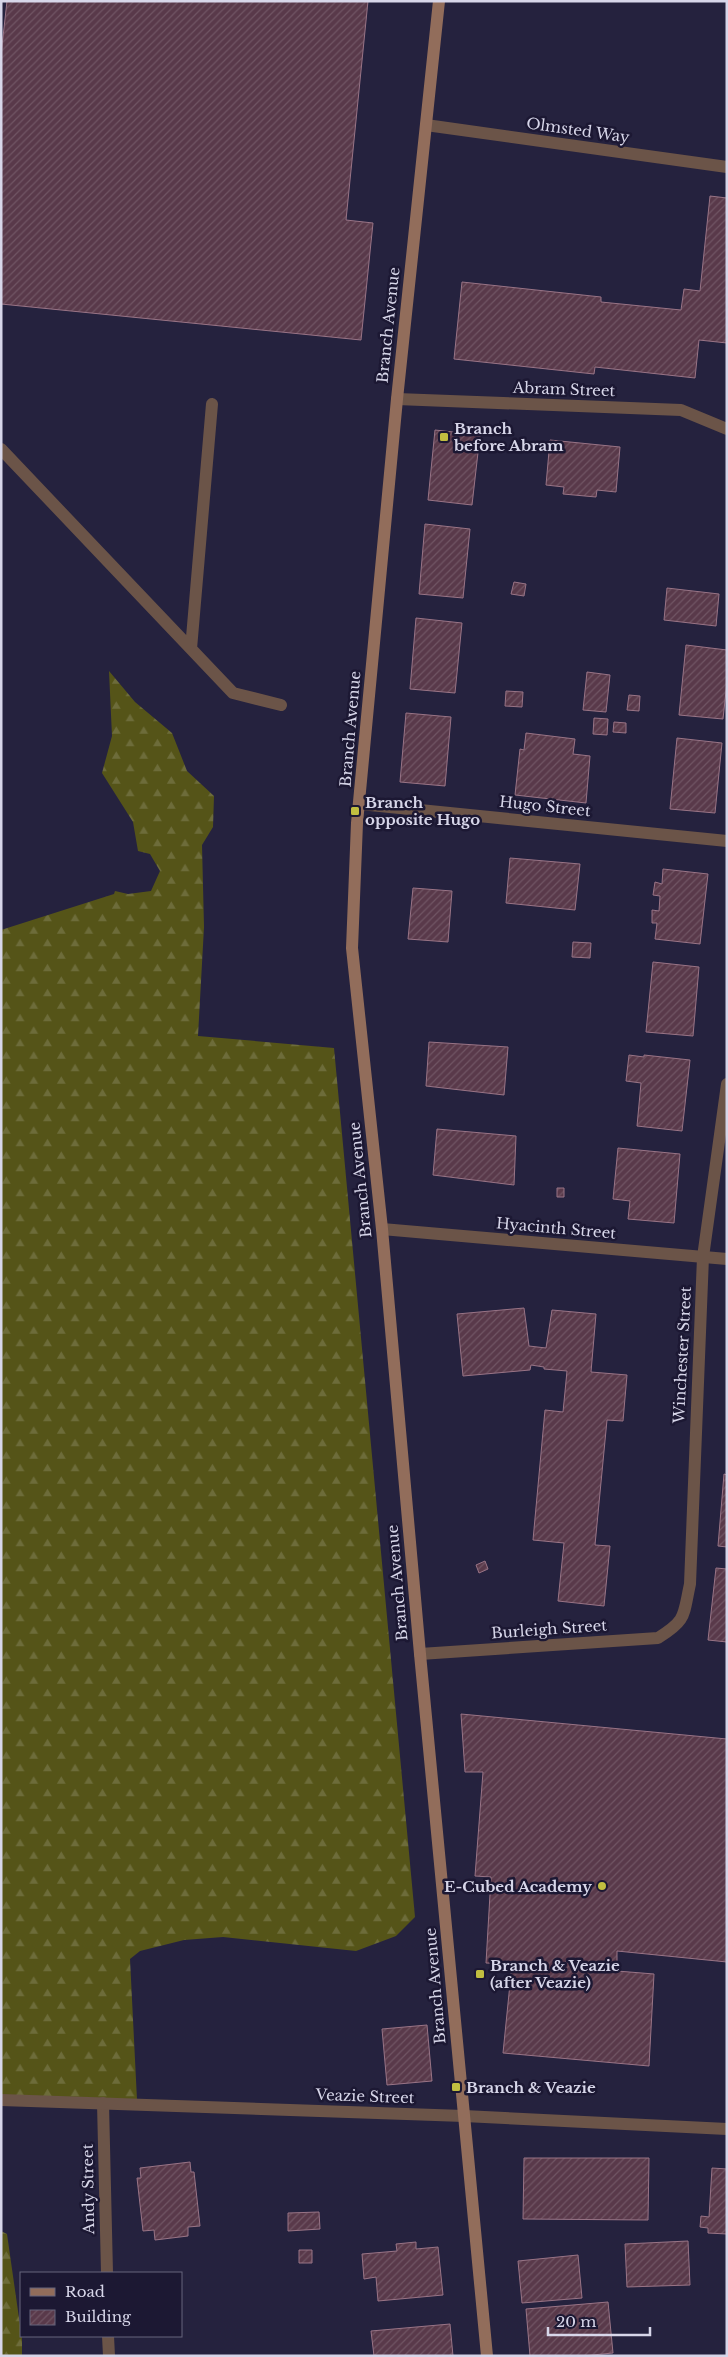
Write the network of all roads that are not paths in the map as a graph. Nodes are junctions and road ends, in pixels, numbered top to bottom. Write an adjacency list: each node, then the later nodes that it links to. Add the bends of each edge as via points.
1 (439, 1): 2 (main road, Branch Avenue)
2 (426, 125): 3 (street, Olmsted Way); 4 (main road, Branch Avenue)
3 (727, 167)
4 (397, 399): 6 (street, Abram Street, via 680,410); 10 (main road, Branch Avenue)
5 (212, 404): 8 (street)
6 (727, 429)
7 (1, 449): 8 (street)
8 (191, 649): 9 (street, via 233,693)
9 (281, 705)
10 (360, 804): 11 (street, Hugo Street); 13 (main road, Branch Avenue, via 352,948)
11 (727, 841)
12 (727, 1084): 14 (street, Winchester Street)
13 (382, 1229): 14 (street, Hyacinth Street); 17 (main road, Branch Avenue)
14 (702, 1257): 15 (street, Hyacinth Street); 16 (street, Winchester Street, via 690,1584 684,1614)
15 (727, 1259)
16 (677, 1626): 17 (street, Burleigh Street, via 658,1638)
17 (420, 1654): 20 (main road, Branch Avenue)
18 (1, 2100): 19 (street, Veazie Street)
19 (103, 2103): 20 (street, Veazie Street); 22 (street, Andy Street)
20 (464, 2116): 21 (street, Veazie Street); 25 (main road, Branch Avenue)
21 (727, 2129)
22 (107, 2272)
23 (108, 2337): 24 (street)
24 (109, 2356)
25 (487, 2356)

